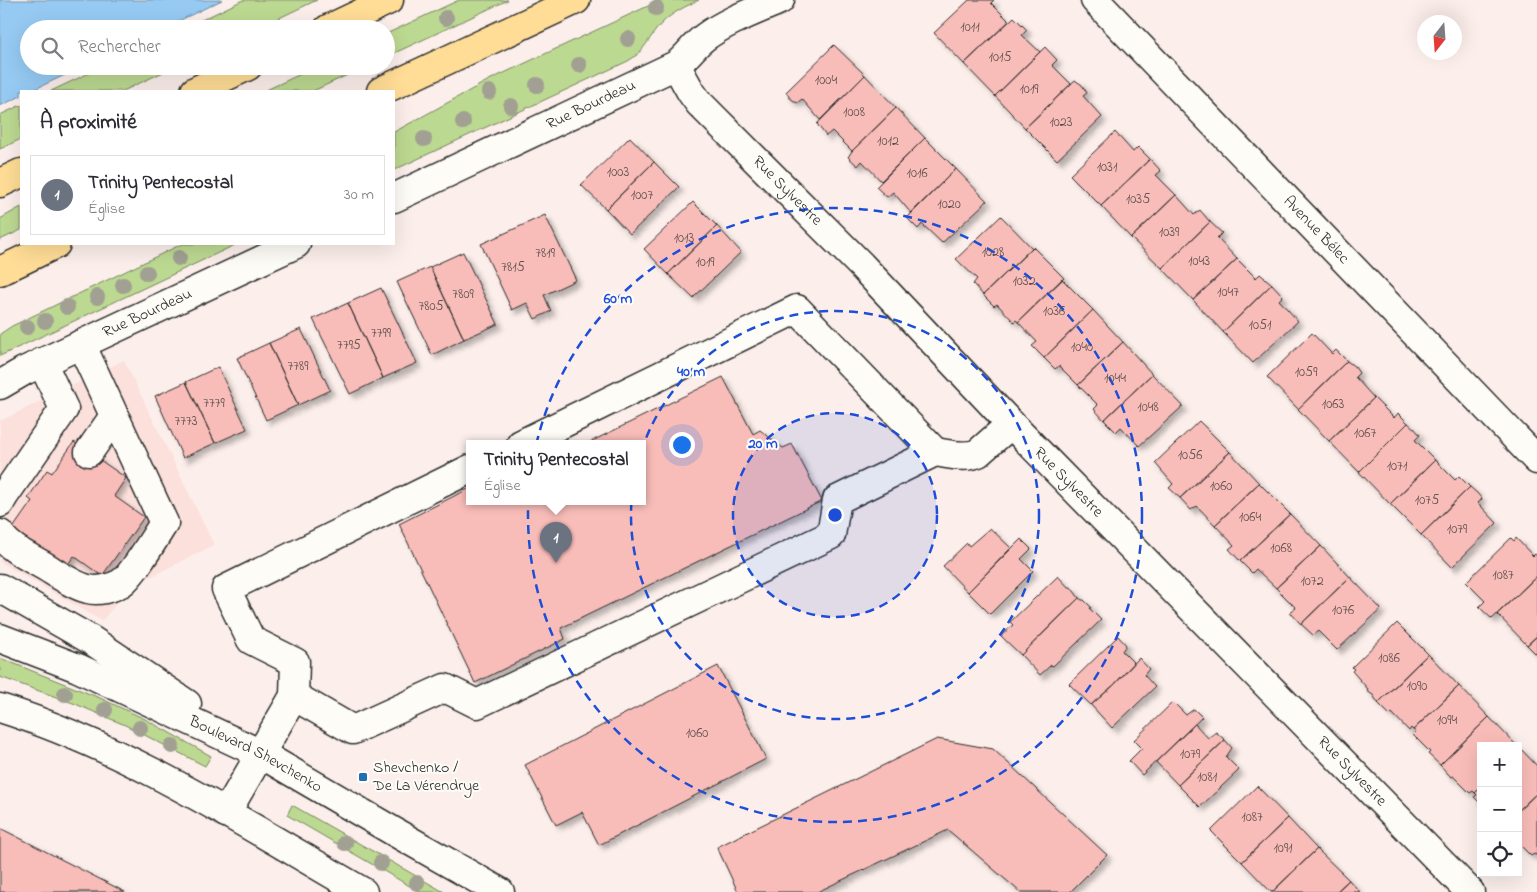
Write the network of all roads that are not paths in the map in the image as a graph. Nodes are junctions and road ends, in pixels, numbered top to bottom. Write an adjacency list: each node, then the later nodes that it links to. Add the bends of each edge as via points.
1 (389, 0): 5 (main road)
2 (576, 0): 9 (main road)
3 (780, 0): 6 (street, Rue Bourdeau, via 712,32)
4 (1095, 0): 26 (street, Avenue Bélec)
5 (347, 20)
6 (676, 65): 12 (street, Rue Bourdeau); 22 (street, Rue Sylvestre, via 699,103 861,266)
7 (229, 75): 8 (main road)
8 (197, 90)
9 (383, 90)
10 (20, 173): 11 (main road)
11 (0, 183)
12 (395, 198)
13 (54, 245): 15 (main road)
14 (294, 245): 17 (street, Rue Bourdeau)
15 (9, 266): 16 (street)
16 (0, 286)
17 (81, 344): 18 (street, Rue Bourdeau); 20 (street)
18 (42, 362): 19 (street, Rue Bourdeau); 21 (street)
19 (0, 386)
20 (109, 404): 21 (street); 24 (street); 30 (street, via 164,523 122,582 95,590)
21 (64, 409): 28 (street)
22 (1011, 424): 25 (street, via 972,456); 40 (street, Rue Sylvestre)
23 (528, 440): 25 (street, via 797,309)
24 (90, 452)
25 (935, 452): 34 (street, via 837,500 831,535 477,704 445,688 353,730)
26 (1537, 460)
27 (466, 471): 34 (street, via 226,589 251,640 295,662)
28 (0, 503)
29 (0, 534): 30 (street, via 6,542)
30 (78, 585): 32 (street)
31 (0, 588): 32 (street)
32 (58, 621): 36 (street)
33 (0, 638): 36 (street, Boulevard Shevchenko, via 78,668)
34 (294, 696): 36 (street)
35 (0, 708): 37 (street, via 79,737 141,765)
36 (261, 754): 37 (street); 39 (street, Boulevard Shevchenko)
37 (226, 813): 38 (street)
38 (363, 892)
39 (500, 892)
40 (1470, 892)

